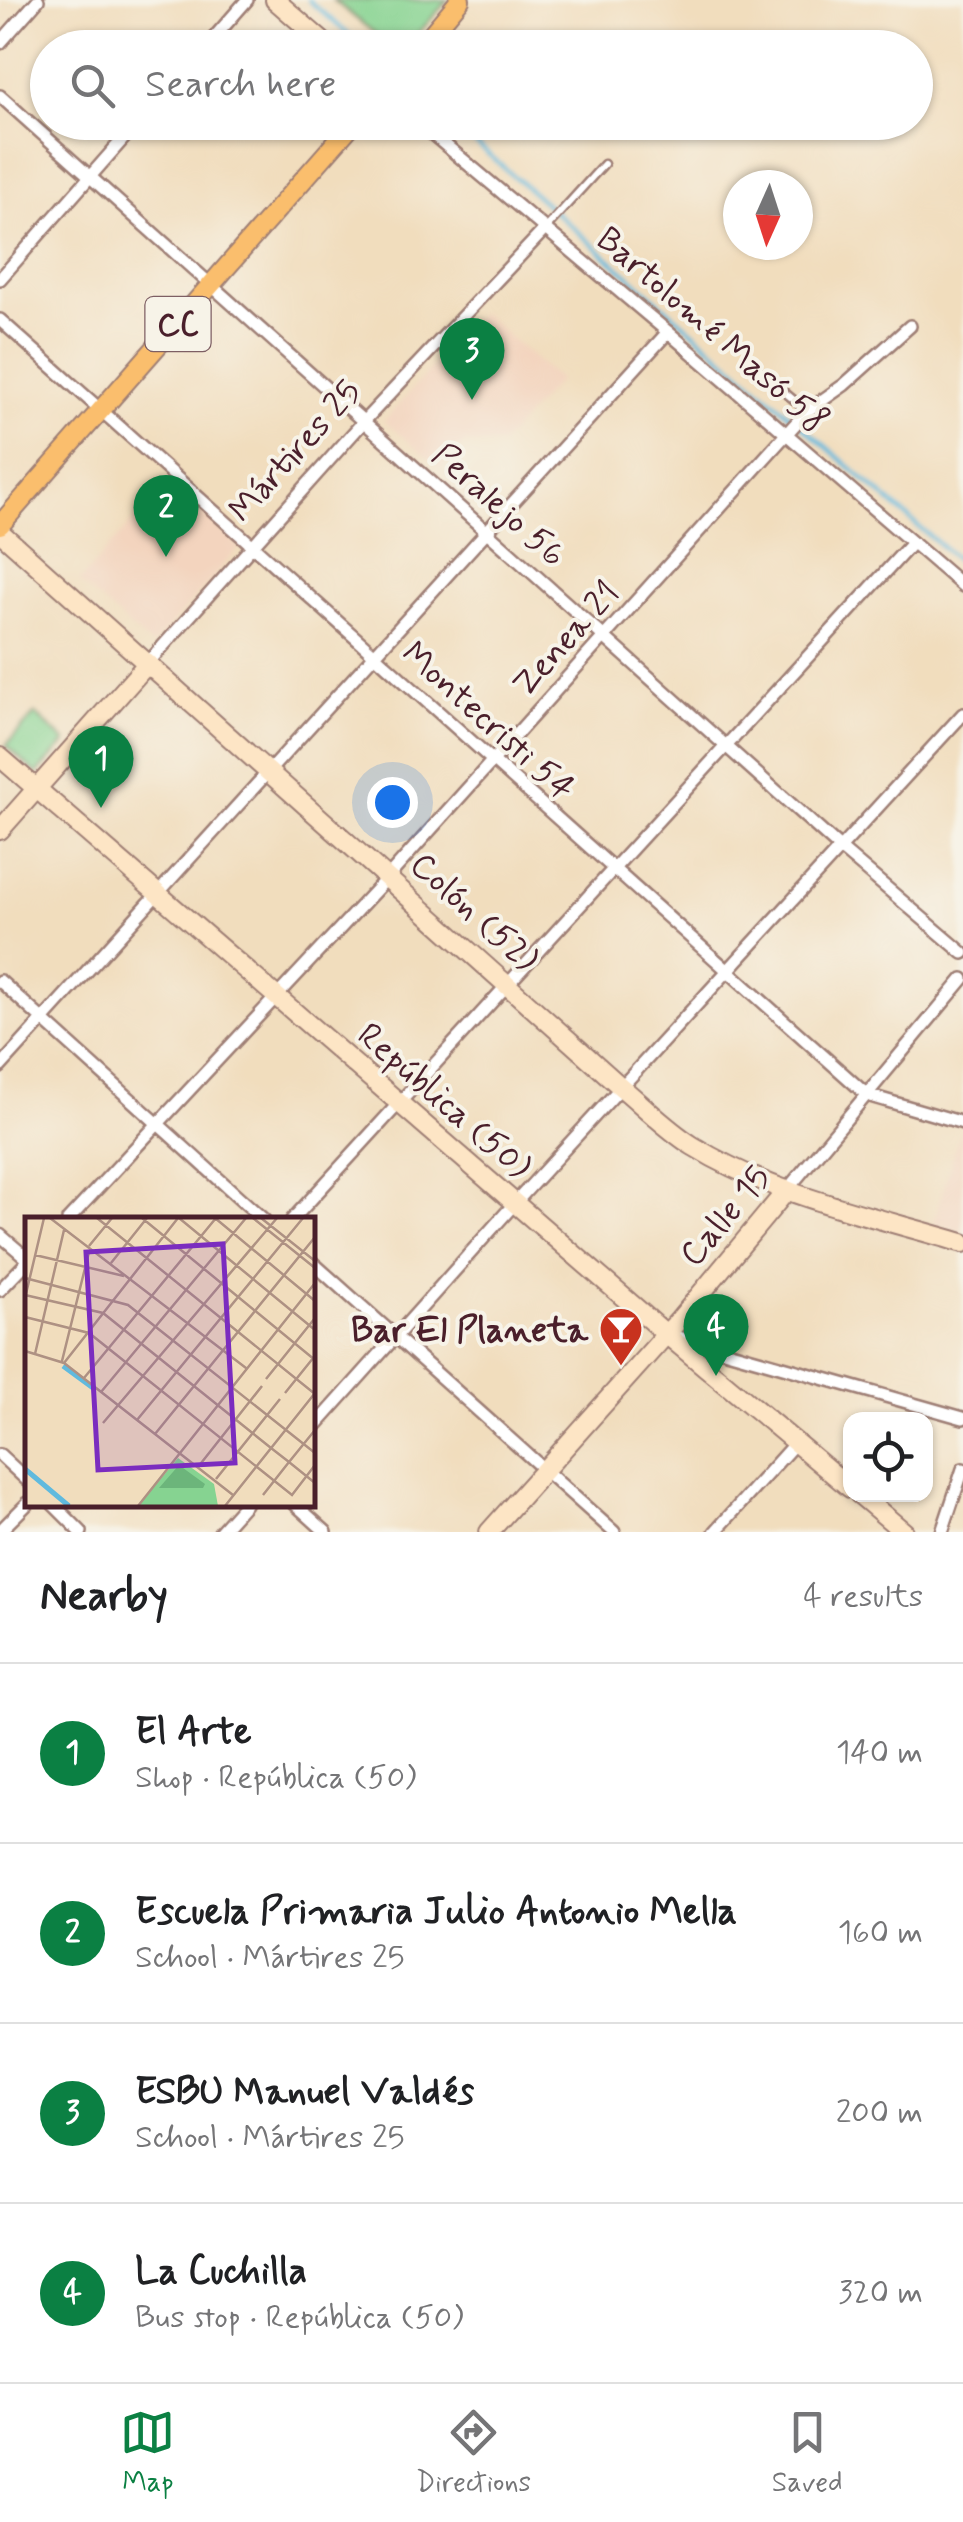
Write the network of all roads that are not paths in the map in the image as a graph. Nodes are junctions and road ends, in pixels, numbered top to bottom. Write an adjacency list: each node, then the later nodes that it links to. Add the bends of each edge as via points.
1 (38, 0): 8 (street)
2 (247, 0): 5 (street)
3 (275, 0): 6 (main road)
4 (460, 0): 7 (main road)
5 (221, 30)
6 (309, 30)
7 (435, 30)
8 (0, 43)
9 (0, 96): 10 (street, Peralejo 56)
10 (30, 122)
11 (51, 140): 16 (street, Peralejo 56)
12 (122, 140): 16 (street)
13 (338, 140): 19 (main road, CC)
14 (440, 140): 17 (street, Bartolomé Masó 58)
15 (604, 164): 17 (lane, Mártires 25)
16 (92, 175): 18 (street); 19 (street, Peralejo 56)
17 (546, 228): 22 (street, Bartolomé Masó 58); 26 (street, Mártires 25)
18 (0, 279)
19 (213, 284): 24 (main road, CC); 26 (street, Peralejo 56)
20 (0, 320): 24 (street, Montecristi 54)
21 (910, 326): 25 (street, Zenea 21)
22 (668, 332): 27 (street, Bartolomé Masó 58); 29 (street)
23 (757, 369): 25 (lane)
24 (102, 410): 28 (main road, CC); 31 (street, Montecristi 54)
25 (807, 412): 27 (street, Zenea 21)
26 (364, 420): 29 (street, Peralejo 56); 31 (street, Mártires 25)
27 (785, 436): 30 (street, Bartolomé Masó 58); 33 (street, Zenea 21)
28 (0, 528): 35 (main road, Colón (52))
29 (486, 530): 33 (street, Peralejo 56); 34 (street)
30 (912, 543): 32 (street, Bartolomé Masó 58); 37 (street)
31 (253, 544): 34 (street, Montecristi 54); 35 (street, Mártires 25)
32 (963, 586)
33 (606, 635): 37 (street, Peralejo 56); 39 (street, Zenea 21)
34 (374, 654): 39 (street, Montecristi 54); 40 (street)
35 (146, 664): 40 (main road, Colón (52)); 41 (main road, Mártires 25)
36 (963, 714): 43 (street)
37 (727, 746): 43 (street, Peralejo 56); 44 (street)
38 (0, 757): 41 (main road, República (50))
39 (492, 760): 44 (street, Montecristi 54); 45 (street, Zenea 21)
40 (268, 771): 45 (main road, Colón (52)); 46 (street)
41 (36, 789): 42 (main road, Mártires 25); 46 (main road, República (50))
42 (0, 830)
43 (841, 849): 47 (street, Peralejo 56); 48 (street)
44 (614, 869): 48 (street, Montecristi 54); 51 (street)
45 (388, 877): 51 (main road, Colón (52)); 52 (street, Zenea 21)
46 (158, 894): 52 (main road, República (50)); 53 (street)
47 (963, 953)
48 (726, 971): 55 (street); 56 (street, Montecristi 54)
49 (963, 979): 56 (street, Calle 15)
50 (0, 981): 53 (street)
51 (508, 985): 55 (main road, Colón (52)); 57 (street)
52 (277, 998): 57 (main road, República (50)); 59 (street, Zenea 21)
53 (44, 1019): 54 (street); 59 (street)
54 (0, 1067)
55 (621, 1086): 60 (main road, Colón (52), via 691,1144); 61 (street)
56 (867, 1094): 58 (street, Montecristi 54); 60 (street, Calle 15)
57 (400, 1104): 61 (main road, República (50)); 64 (street)
58 (963, 1123)
59 (159, 1124): 62 (street, Zenea 21); 63 (street)
60 (787, 1190): 66 (main road, Colón (52)); 71 (main road, Calle 15)
61 (515, 1203): 71 (main road, República (50)); 72 (street)
62 (71, 1217)
63 (261, 1217)
64 (295, 1217)
65 (0, 1234): 67 (street)
66 (963, 1243)
67 (25, 1257)
68 (25, 1263): 70 (street)
69 (315, 1265): 72 (street)
70 (0, 1290)
71 (666, 1334): 73 (street); 75 (main road, República (50)); 78 (main road, Calle 15)
72 (396, 1336): 74 (street); 78 (street)
73 (963, 1418)
74 (315, 1427)
75 (796, 1442): 80 (main road, República (50)); 92 (street)
76 (0, 1455): 79 (street)
77 (963, 1469): 94 (street)
78 (544, 1470): 90 (main road, Calle 15); 91 (street)
79 (25, 1477)
80 (843, 1482)
81 (868, 1502): 93 (main road)
82 (25, 1505): 86 (street)
83 (55, 1507): 87 (street)
84 (242, 1507): 88 (street)
85 (298, 1507): 89 (street)
86 (0, 1531)
87 (81, 1532)
88 (220, 1532)
89 (326, 1532)
90 (490, 1532)
91 (614, 1532)
92 (716, 1532)
93 (904, 1532)
94 (942, 1532)

